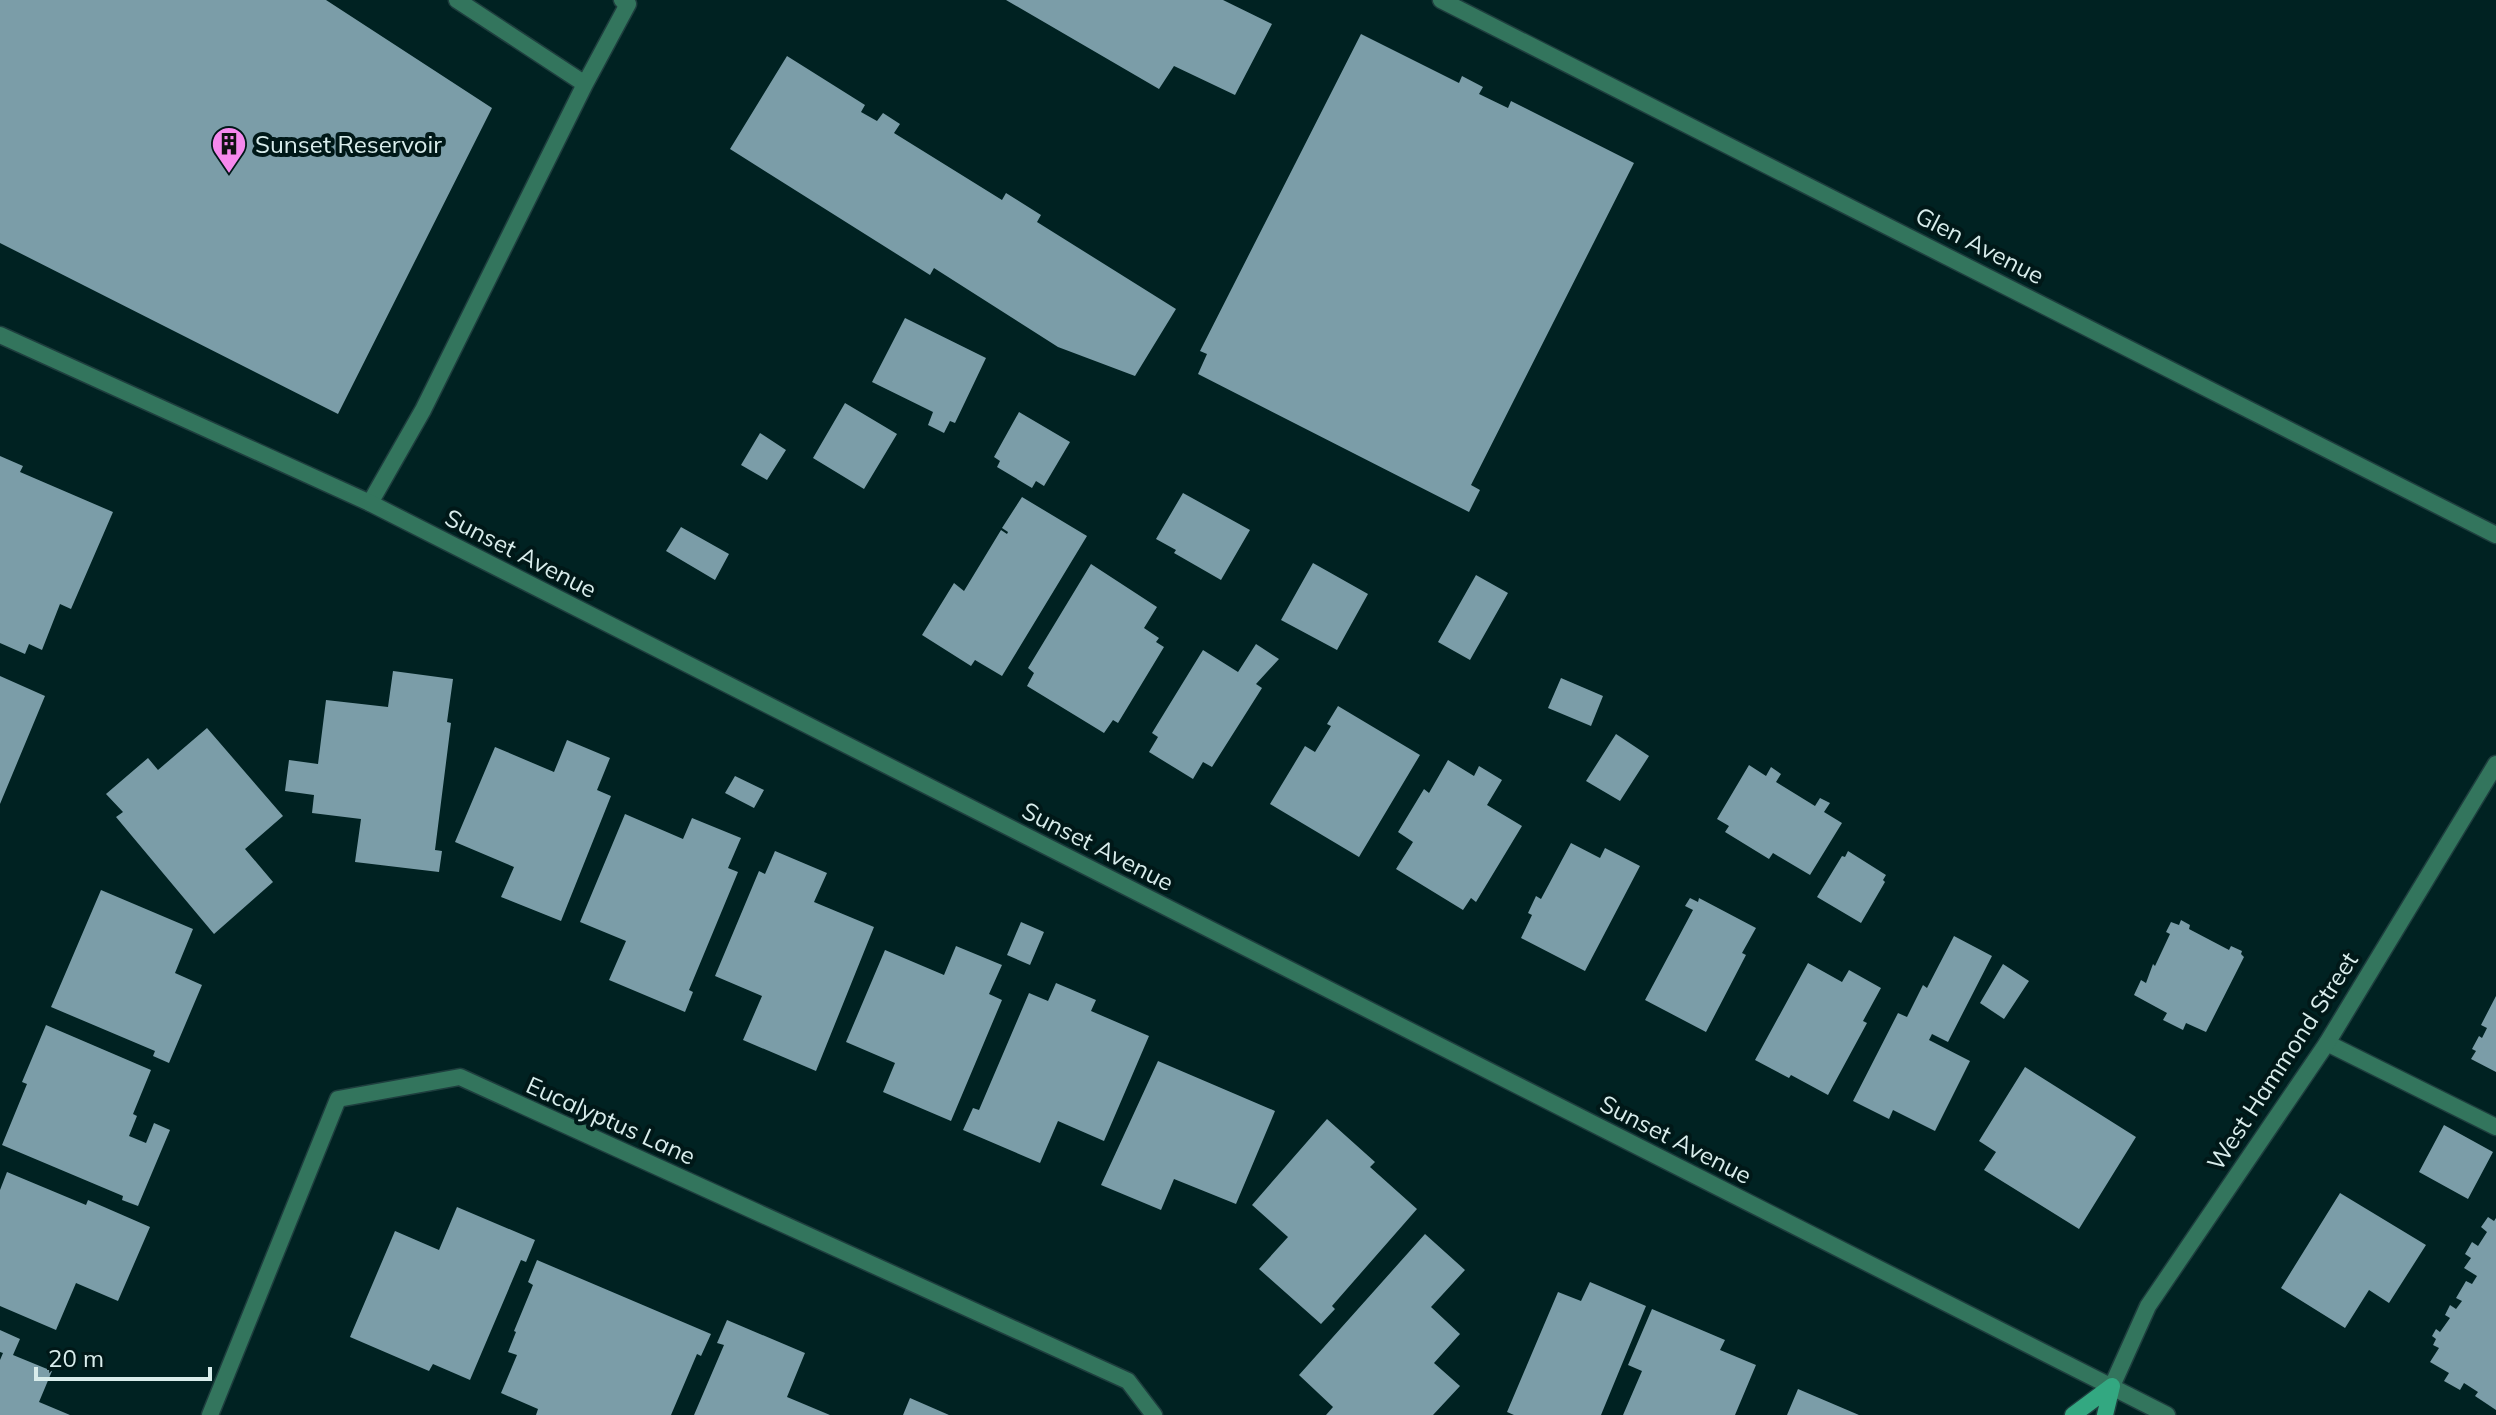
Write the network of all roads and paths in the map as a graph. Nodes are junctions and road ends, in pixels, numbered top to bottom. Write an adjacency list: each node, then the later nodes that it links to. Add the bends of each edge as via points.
1 (457, 0): 4 (street)
2 (1441, 0): 7 (street, Glen Avenue)
3 (625, 2): 4 (street)
4 (585, 84): 6 (street, via 423,410)
5 (0, 335): 6 (street, Sunset Avenue)
6 (370, 503): 11 (street, Sunset Avenue)
7 (2496, 535)
8 (2496, 764): 9 (street, West Hammond Street)
9 (2327, 1043): 10 (street); 11 (street, West Hammond Street, via 2148,1306)
10 (2496, 1127)
11 (2112, 1386): 14 (street, West Hammond Street); 15 (street, West Hammond Street); 16 (street, Sunset Avenue)
12 (210, 1415): 13 (street, Eucalyptus Lane, via 338,1099 460,1077 1128,1381)
13 (1154, 1415)
14 (2073, 1415)
15 (2105, 1415)
16 (2167, 1415)

